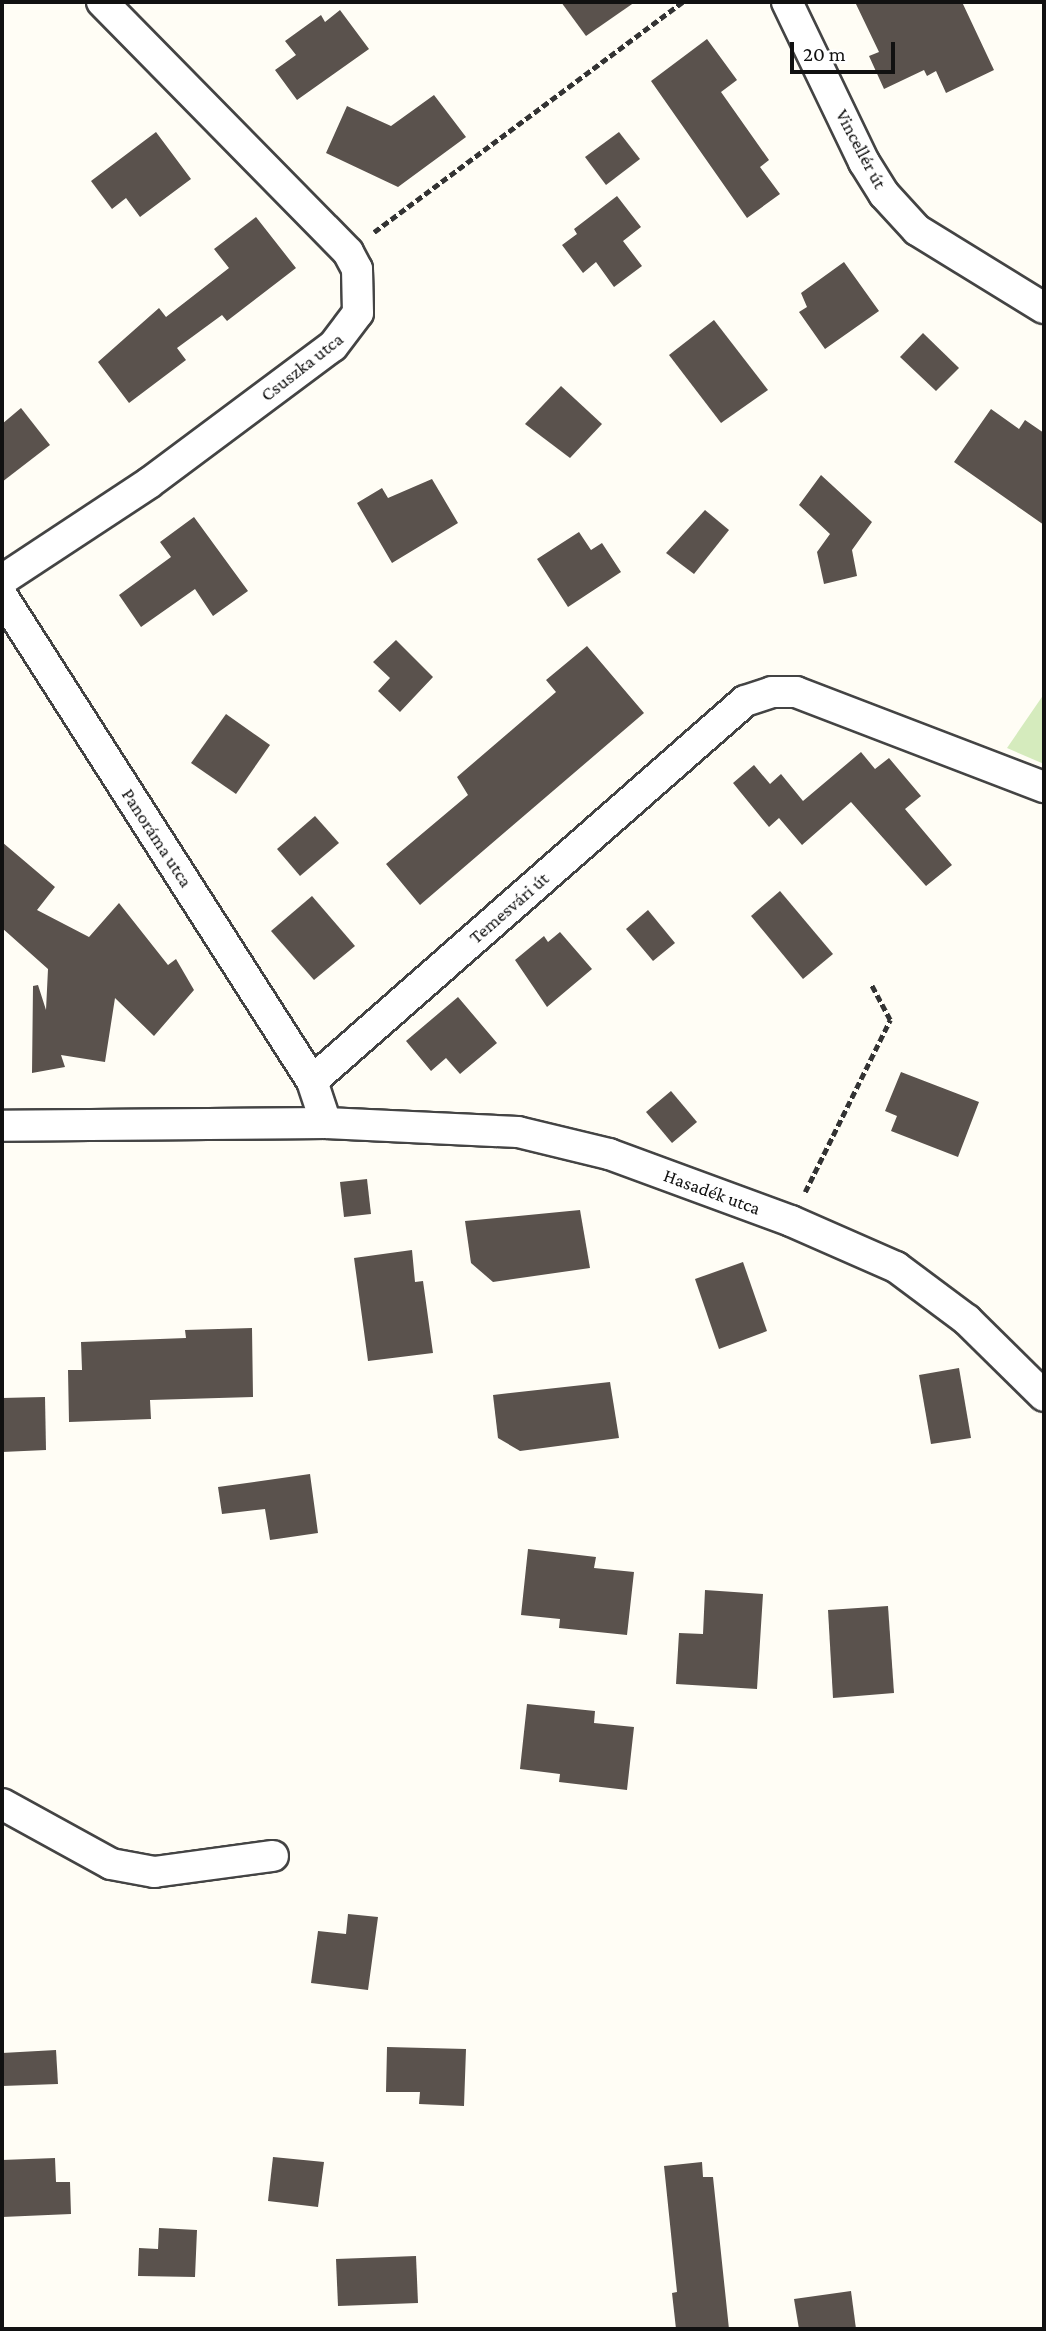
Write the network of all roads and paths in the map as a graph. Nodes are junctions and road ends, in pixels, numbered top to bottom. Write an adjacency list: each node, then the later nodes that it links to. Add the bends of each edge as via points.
1 (103, 2): 4 (street, Csuszka utca)
2 (683, 2): 4 (path)
3 (787, 2): 5 (street, Vincellér út, via 884,194 917,230)
4 (348, 252): 6 (street, Csuszka utca, via 357,270 358,313 333,346 149,483)
5 (1044, 308)
6 (2, 580)
7 (2, 596): 10 (street, Panoráma utca)
8 (1044, 787): 10 (street, Temesvári út, via 796,692 772,692 745,701)
9 (872, 985): 13 (path, via 890,1020)
10 (312, 1081): 11 (street)
11 (326, 1124): 12 (street); 13 (street, Hasadék utca, via 518,1132 609,1154)
12 (2, 1126)
13 (791, 1222): 14 (street, Hasadék utca, via 896,1267 967,1320)
14 (1044, 1396)
15 (2, 1804): 16 (street, via 111,1864 154,1872)
16 (273, 1856)

